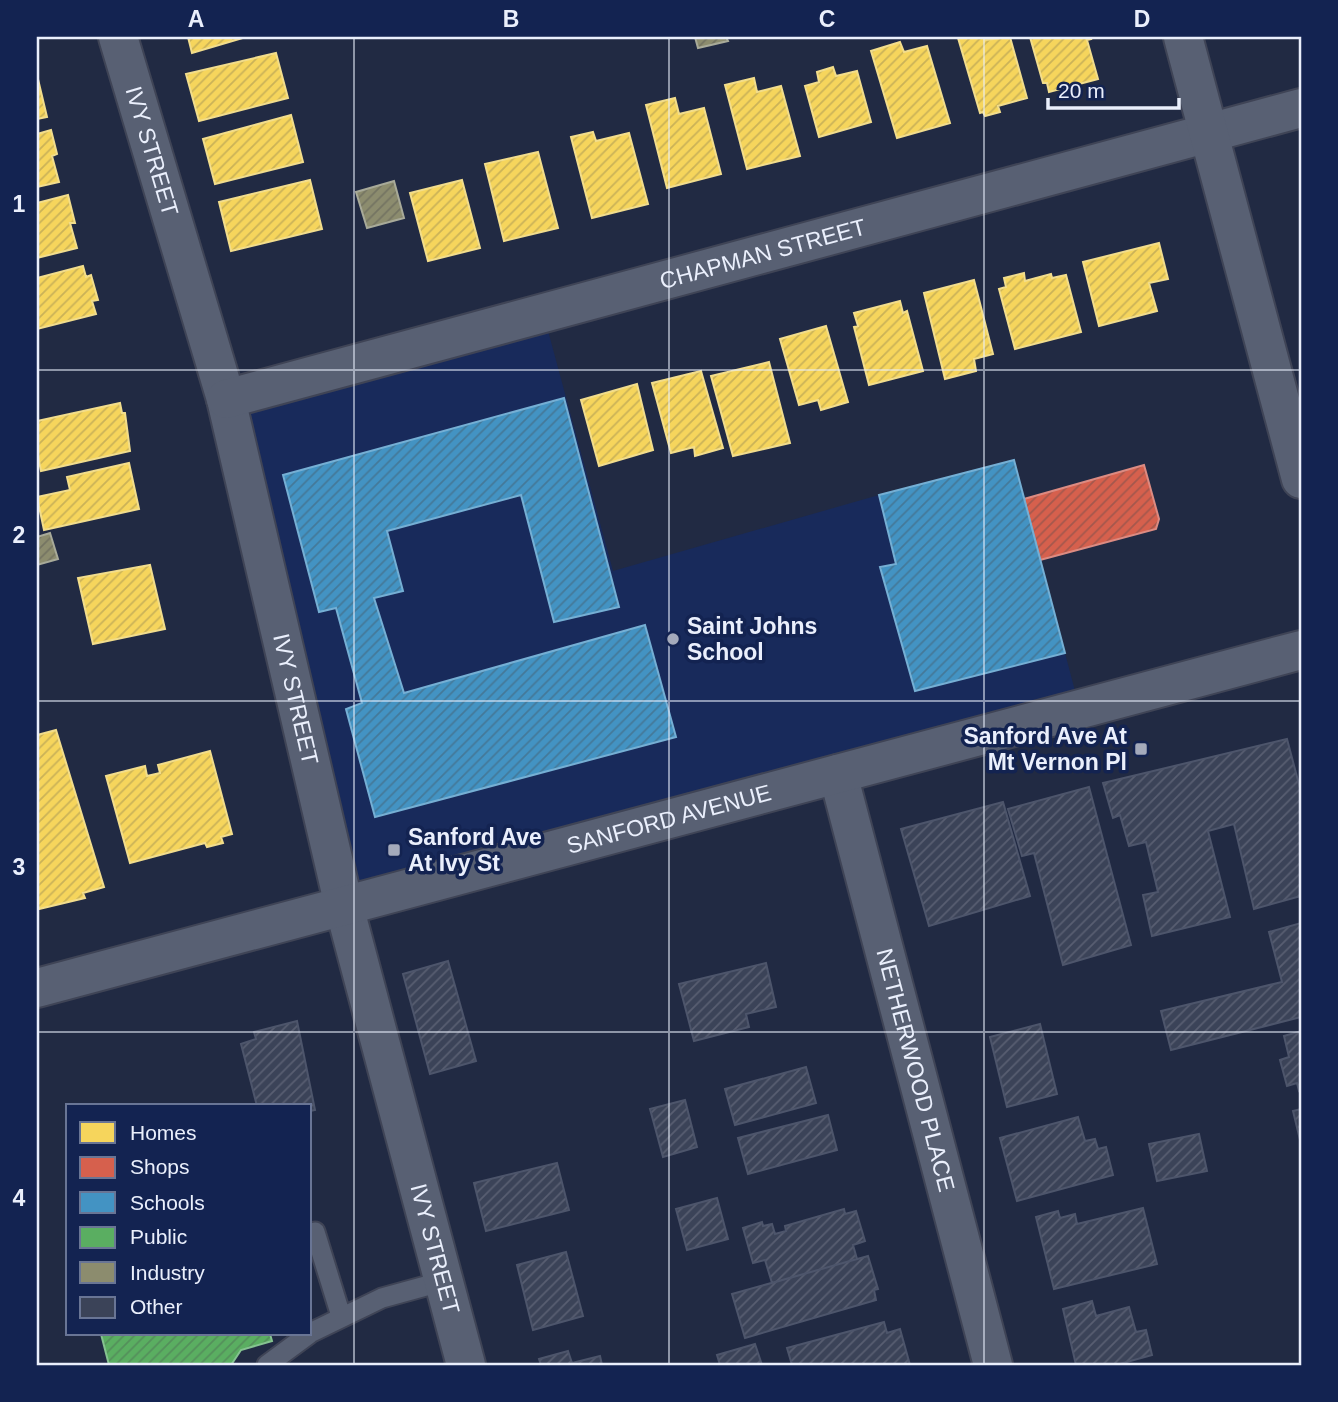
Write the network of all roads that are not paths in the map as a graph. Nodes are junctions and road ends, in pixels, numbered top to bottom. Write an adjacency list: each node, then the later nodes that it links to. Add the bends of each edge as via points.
1 (118, 37): 5 (street, IVY STREET)
2 (1183, 37): 4 (street)
3 (1301, 108): 4 (street, CHAPMAN STREET)
4 (1209, 133): 5 (street, CHAPMAN STREET); 6 (street)
5 (226, 399): 9 (street, IVY STREET)
6 (1301, 479)
7 (1301, 650): 8 (street, SANFORD AVENUE)
8 (838, 774): 9 (street, SANFORD AVENUE); 18 (street, NETHERWOOD PLACE)
9 (344, 906): 10 (street, SANFORD AVENUE); 12 (street, IVY STREET)
10 (37, 988)
11 (315, 1232): 13 (lane)
12 (444, 1281): 13 (lane, via 382,1298); 17 (street, IVY STREET)
13 (341, 1316): 14 (lane)
14 (312, 1332)
15 (306, 1336): 16 (lane)
16 (267, 1365)
17 (466, 1365)
18 (993, 1365)

